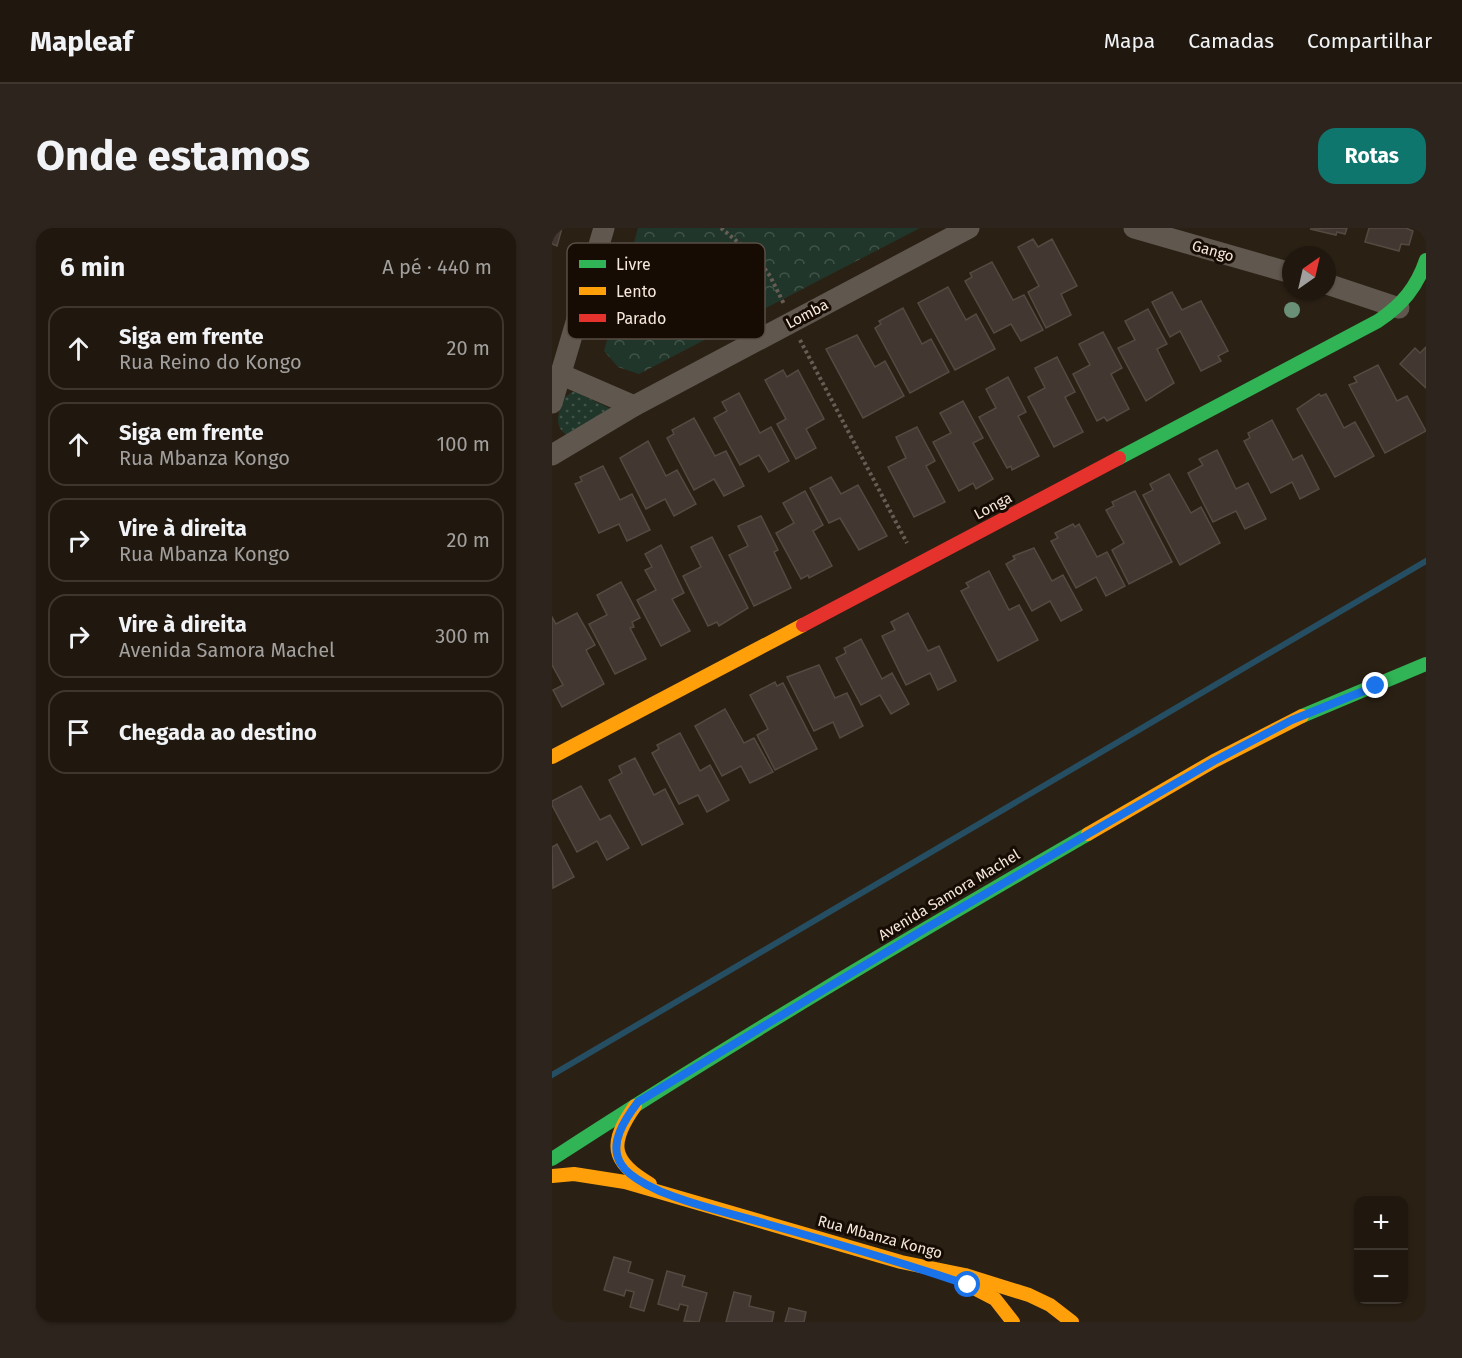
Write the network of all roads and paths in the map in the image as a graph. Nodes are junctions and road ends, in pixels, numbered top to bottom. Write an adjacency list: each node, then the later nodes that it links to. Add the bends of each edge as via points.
1 (604, 228): 5 (street)
2 (721, 228): 6 (path)
3 (969, 228): 13 (street, Lomba)
4 (1134, 228): 9 (street, Gango)
5 (599, 243)
6 (739, 243)
7 (1426, 260): 12 (street, Longa, via 1416,287)
8 (765, 269): 11 (path)
9 (1282, 270)
10 (1336, 287): 12 (street)
11 (785, 307)
12 (1399, 308): 23 (street, Longa)
13 (765, 336)
14 (571, 339): 17 (street)
15 (760, 339): 19 (street, Lomba)
16 (800, 339): 21 (path)
17 (560, 374): 18 (street); 19 (street)
18 (552, 403)
19 (634, 406): 20 (street, Lomba)
20 (552, 455)
21 (907, 543)
22 (1426, 666): 24 (street, Avenida Samora Machel, via 1292,720 1214,761)
23 (552, 757)
24 (638, 1102): 25 (street, Avenida Samora Machel); 27 (street, Rua Mbanza Kongo, via 626,1117 616,1152 621,1165 634,1176)
25 (552, 1158)
26 (552, 1176): 27 (street, Rua Mbanza Kongo, via 574,1174 625,1182)
27 (674, 1197): 28 (street, Rua Mbanza Kongo)
28 (901, 1262): 29 (street, Rua Mbanza Kongo, via 965,1275); 30 (street, via 968,1285 995,1299)
29 (1050, 1305): 31 (street); 32 (street, Rua Mbanza Kongo)
30 (1013, 1322)
31 (1060, 1322)
32 (1072, 1322)

